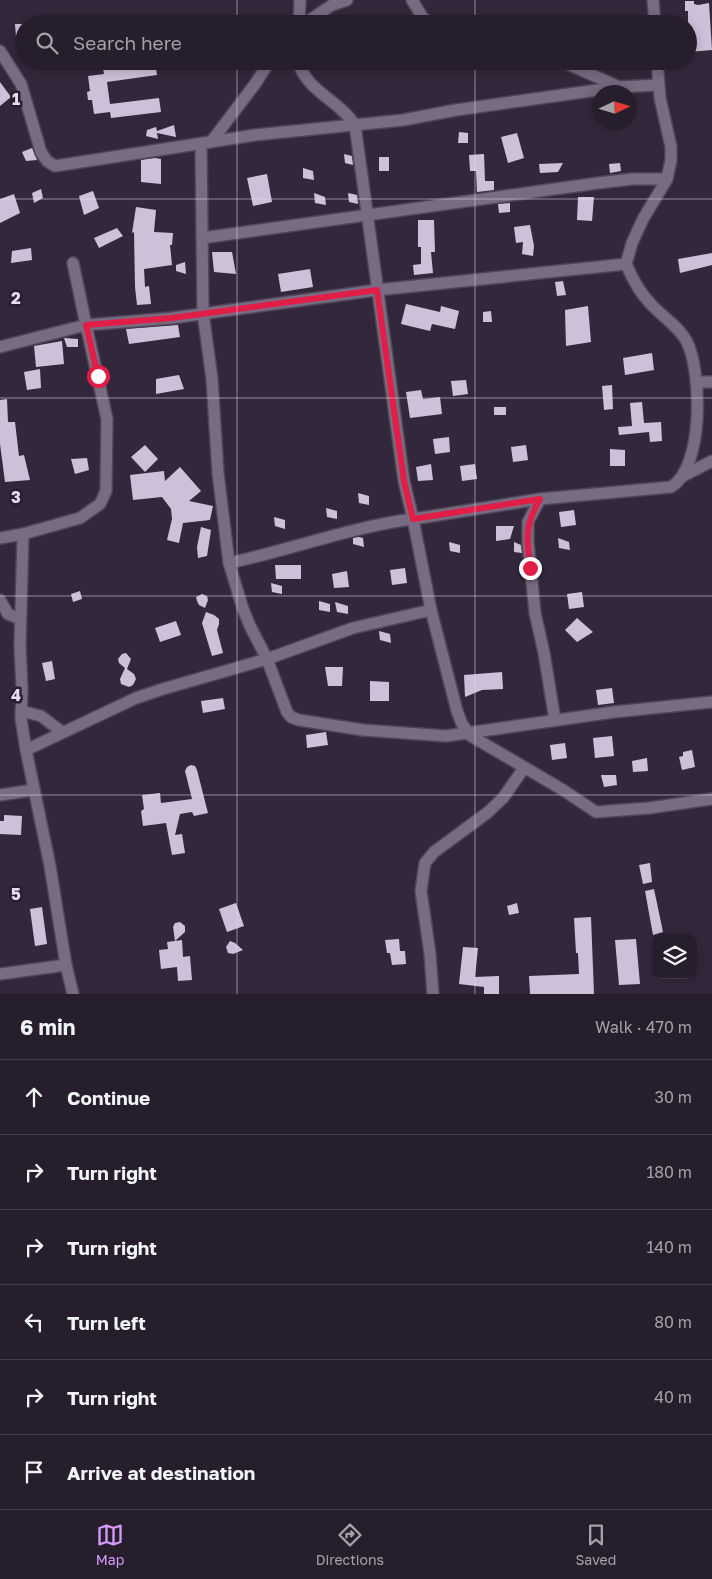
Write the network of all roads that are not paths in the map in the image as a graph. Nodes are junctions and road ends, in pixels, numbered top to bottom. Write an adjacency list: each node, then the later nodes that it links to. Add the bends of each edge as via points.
1 (300, 0): 5 (street)
2 (346, 0): 6 (street)
3 (412, 0): 7 (street)
4 (653, 0): 8 (street)
5 (299, 15)
6 (317, 15)
7 (421, 15)
8 (654, 15)
9 (0, 51): 19 (street, via 20,84 41,152 52,165)
10 (264, 70): 19 (street)
11 (302, 70): 18 (street, via 324,96 350,116)
12 (582, 70): 14 (street)
13 (657, 70): 15 (street)
14 (616, 85)
15 (658, 85): 16 (street); 20 (street, via 671,147)
16 (637, 86)
17 (592, 90): 18 (street)
18 (355, 125): 19 (street); 21 (street)
19 (206, 143): 22 (street)
20 (667, 179): 21 (street, via 598,182); 24 (street, via 643,218)
21 (368, 214): 22 (street); 25 (street)
22 (202, 238): 26 (street)
23 (73, 263): 27 (street)
24 (626, 264): 25 (street); 29 (street, via 634,283 687,342)
25 (377, 290): 26 (street); 34 (street, via 404,481)
26 (203, 313): 27 (street); 37 (street)
27 (86, 325): 28 (street); 35 (street, via 108,419 106,491 100,504 80,518)
28 (0, 347)
29 (697, 382): 30 (street); 32 (street, via 695,438)
30 (712, 382)
31 (712, 461): 32 (street)
32 (683, 476): 33 (street, via 671,486)
33 (540, 499): 34 (street); 44 (street, via 528,522 528,542 535,613)
34 (413, 519): 37 (street, via 383,523); 39 (street)
35 (23, 534): 36 (street); 40 (street)
36 (0, 538)
37 (229, 563): 41 (street, via 250,626)
38 (0, 600): 40 (street, via 8,614)
39 (431, 610): 41 (street, via 354,628); 46 (street, via 457,711)
40 (20, 619): 43 (street)
41 (267, 659): 45 (street, via 136,698); 46 (street, via 287,712 299,720 407,734 446,736)
42 (712, 702): 44 (street)
43 (21, 711): 45 (street, via 41,716); 47 (street)
44 (555, 720): 46 (street)
45 (62, 732): 47 (street)
46 (468, 732): 48 (street)
47 (26, 750): 49 (street)
48 (524, 768): 51 (street, via 596,812); 55 (street, via 488,813 434,852 425,863 421,891)
49 (33, 790): 50 (street); 52 (street, via 50,866)
50 (0, 794)
51 (712, 799)
52 (66, 965): 53 (street); 54 (street)
53 (0, 974)
54 (73, 994)
55 (433, 994)

